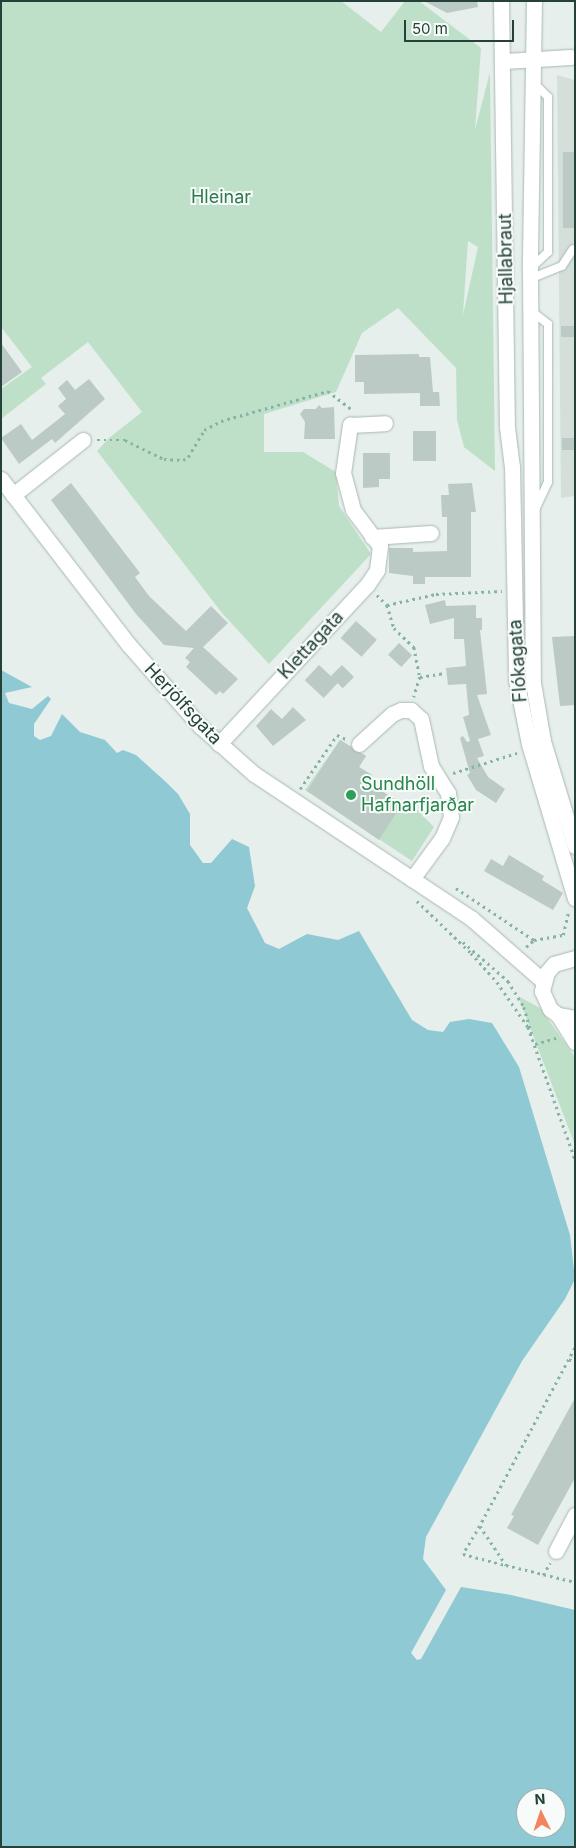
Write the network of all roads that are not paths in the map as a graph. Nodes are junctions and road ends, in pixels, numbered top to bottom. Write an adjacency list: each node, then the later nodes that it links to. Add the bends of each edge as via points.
1 (501, 1): 5 (main road, Hjallabraut)
2 (534, 1): 3 (main road, Hjallabraut)
3 (533, 58): 4 (main road); 5 (main road); 7 (main road, Hjallabraut)
4 (573, 59)
5 (504, 60): 12 (main road, Hjallabraut, via 507,427)
6 (573, 250): 7 (lane, via 562,266)
7 (535, 269): 13 (main road, Hjallabraut)
8 (385, 423): 15 (main road, Klettagata, via 350,425 343,473 353,510)
9 (83, 440): 11 (main road)
10 (1, 479): 11 (main road, Herjólfsgata)
11 (14, 495): 16 (main road, Herjólfsgata, via 154,675)
12 (513, 516): 18 (main road, Flókagata, via 516,679 529,744)
13 (532, 516): 18 (main road, Flókagata, via 533,683 543,741)
14 (431, 533): 15 (main road)
15 (372, 537): 16 (main road, Klettagata, via 380,546 377,570 367,585)
16 (219, 744): 20 (main road, Herjólfsgata, via 299,796)
17 (359, 744): 20 (main road, via 392,714 411,710 421,719 431,766 448,794 451,817 442,838)
18 (561, 798): 19 (main road); 21 (main road)
19 (575, 846)
20 (412, 879): 23 (main road, Herjólfsgata, via 471,918)
21 (572, 901)
22 (574, 957): 23 (main road, via 554,964)
23 (543, 981): 24 (main road, via 545,1001)
24 (558, 1014): 25 (main road); 26 (main road)
25 (575, 1018)
26 (575, 1042)
27 (575, 1515): 28 (main road)
28 (556, 1551)

